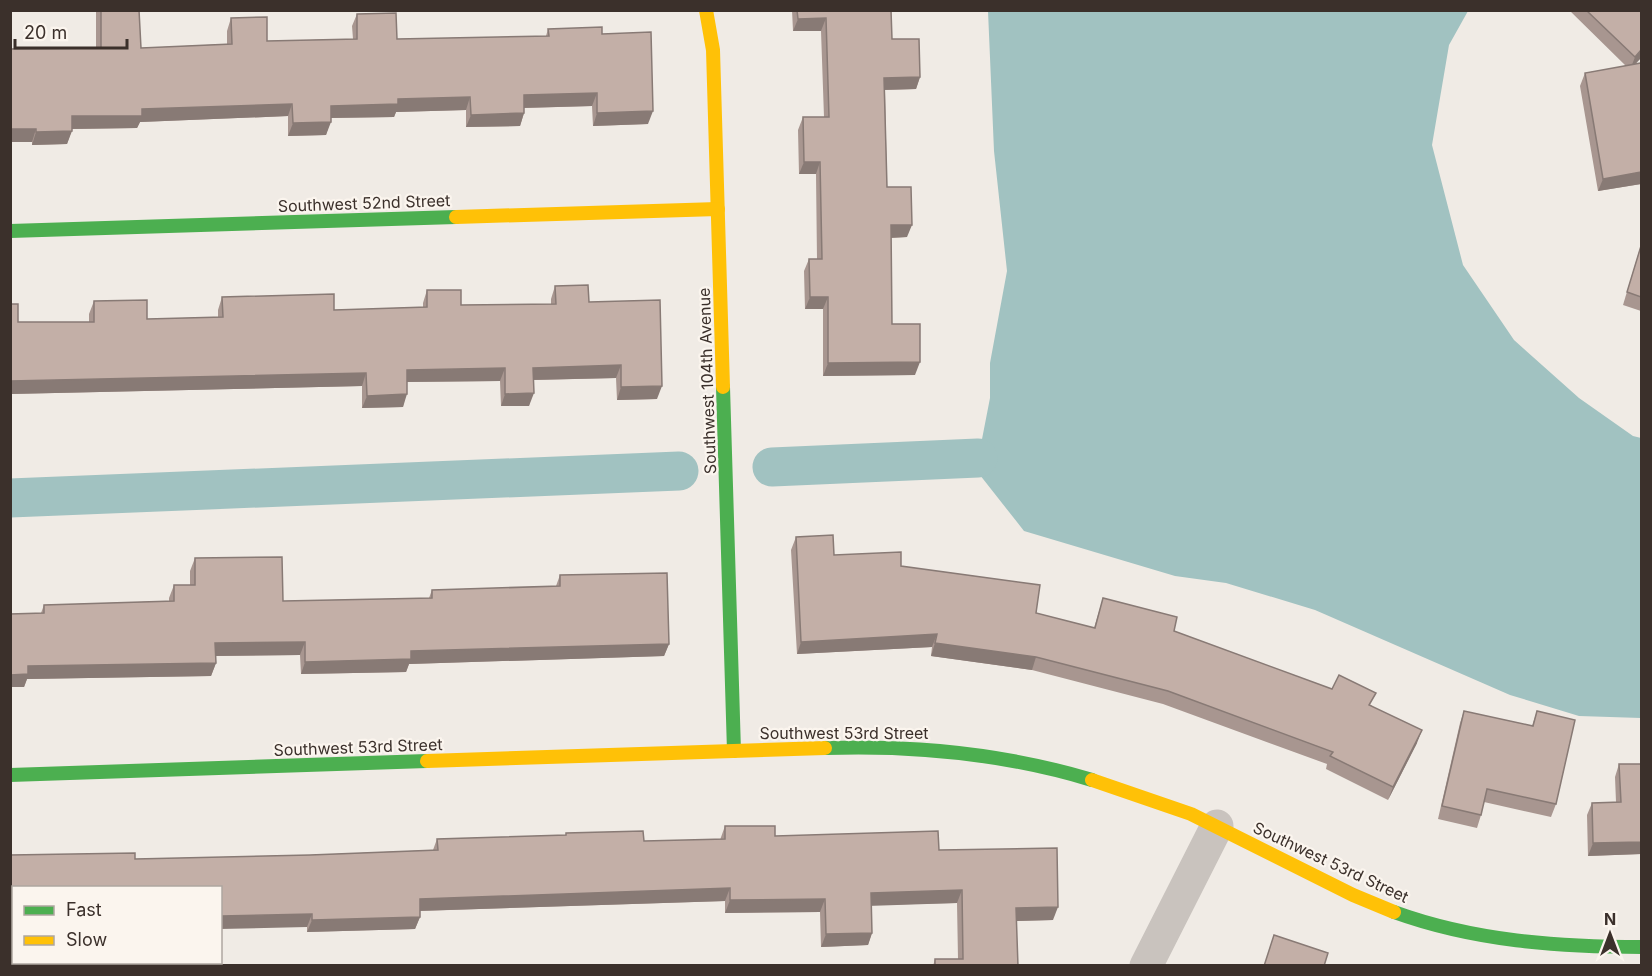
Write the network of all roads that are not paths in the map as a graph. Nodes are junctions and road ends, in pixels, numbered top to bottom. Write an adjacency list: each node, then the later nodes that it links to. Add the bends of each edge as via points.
1 (706, 10): 2 (street, Southwest 104th Avenue, via 713,50)
2 (718, 209): 3 (street, Southwest 52nd Street); 4 (street, Southwest 104th Avenue)
3 (10, 231)
4 (734, 751): 5 (street, Southwest 53rd Street); 6 (street, Southwest 53rd Street, via 902,746 999,756 1101,782)
5 (10, 776)
6 (1217, 826): 7 (street, Southwest 53rd Street, via 1378,906 1428,924 1529,944); 8 (street)
7 (1641, 947)
8 (1146, 966)

